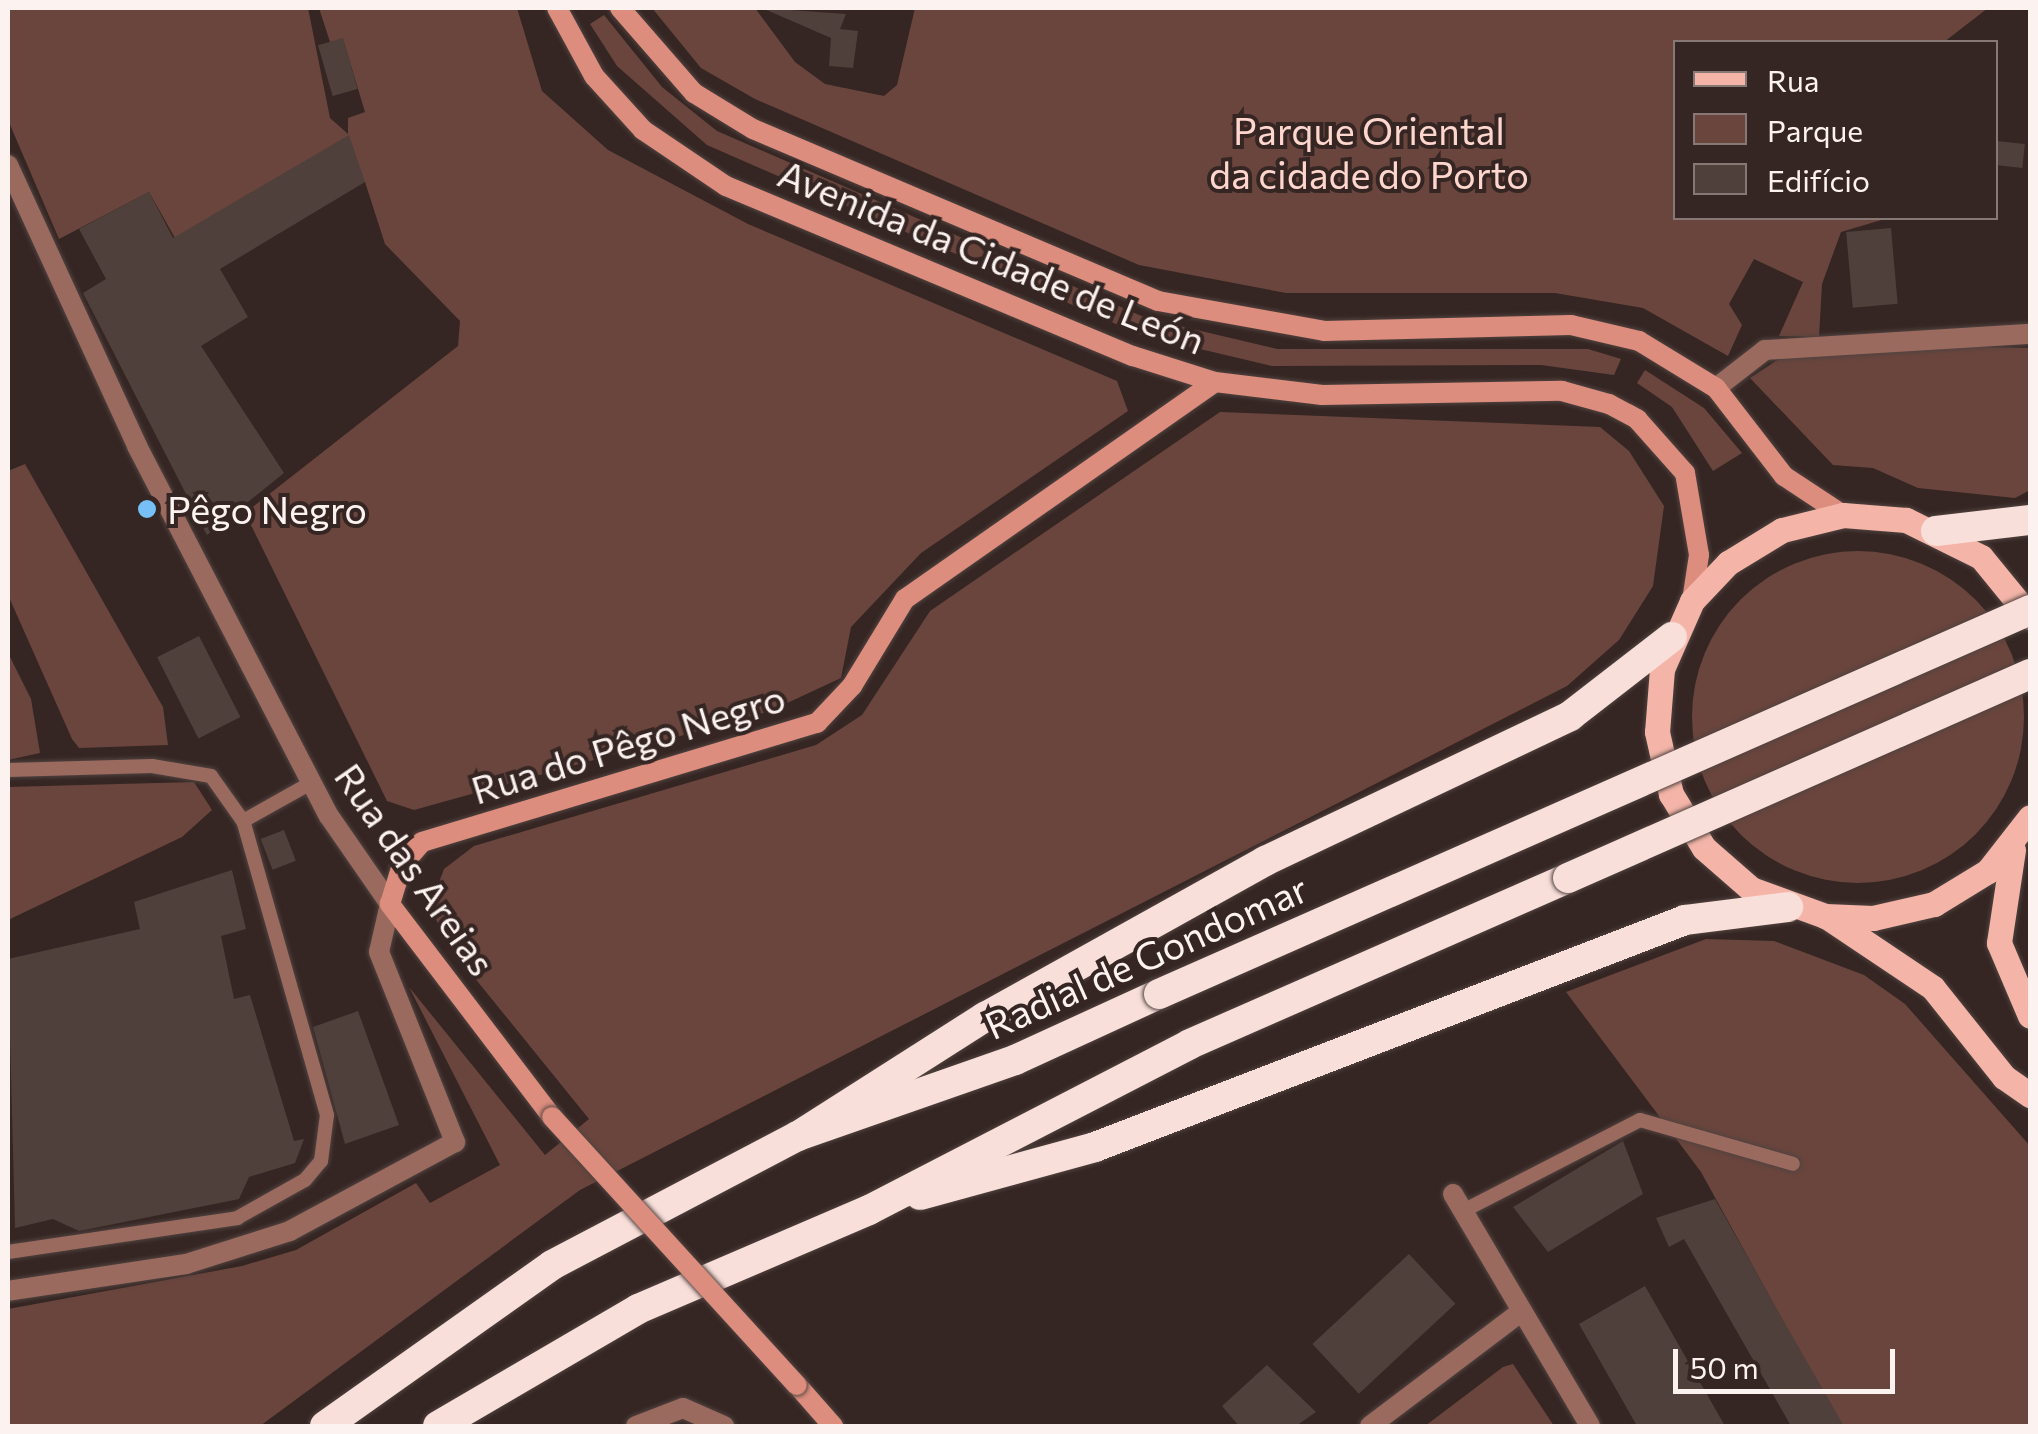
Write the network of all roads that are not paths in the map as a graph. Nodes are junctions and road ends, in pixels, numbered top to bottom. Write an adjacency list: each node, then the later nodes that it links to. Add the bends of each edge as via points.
1 (557, 8): 5 (main road, Avenida da Cidade de León, via 594,76 642,130 726,186)
2 (620, 8): 6 (main road, Avenida da Cidade de León, via 694,93 753,129 1158,301 1324,331 1571,324 1639,341)
3 (8, 165): 15 (street, Rua das Areias, via 137,446)
4 (2030, 334): 6 (street, via 1780,347)
5 (1215, 382): 10 (main road, Avenida da Cidade de León, via 1322,394 1562,391 1609,404 1638,419 1685,473 1699,555); 19 (main road, Rua do Pêgo Negro, via 905,599 852,686 817,723 422,842 402,865)
6 (1716, 388): 7 (main road, Avenida da Cidade de León, via 1784,476)
7 (1843, 515): 9 (main road); 10 (main road, via 1782,530 1728,563)
8 (2030, 520): 9 (highway)
9 (1936, 531): 11 (main road, via 1982,558)
10 (1692, 601): 12 (main road)
11 (2030, 614): 24 (highway, Radial de Gondomar, bridge, via 1015,1060)
12 (1672, 636): 20 (main road, via 1656,732 1671,794 1704,848); 24 (highway, via 1570,716 1264,862 985,1018)
13 (2030, 674): 27 (highway, bridge, via 1190,1044)
14 (8, 770): 17 (lane, via 152,766 211,776)
15 (312, 782): 17 (lane); 19 (street, Rua das Areias)
16 (2030, 818): 18 (main road)
17 (242, 821): 28 (lane, via 327,1115 321,1161 238,1218)
18 (2015, 843): 21 (main road, via 1934,904 1873,918); 22 (main road, via 1998,942)
19 (390, 904): 29 (street, via 379,952 455,1142 290,1231 186,1264); 35 (main road, Rua das Areias, bridge, via 552,1117)
20 (1788, 907): 21 (main road); 27 (highway, via 1685,920 1095,1147)
21 (1824, 916): 23 (main road, via 1933,988 2004,1078)
22 (2030, 1016)
23 (2030, 1095)
24 (798, 1136): 31 (highway, Radial de Gondomar, via 552,1266)
25 (1793, 1164): 26 (lane, via 1640,1120)
26 (1458, 1202): 30 (street)
27 (869, 1210): 32 (highway, via 638,1309)
28 (8, 1252)
29 (8, 1292)
30 (1521, 1312): 36 (street); 37 (street)
31 (325, 1426)
32 (438, 1426)
33 (636, 1426): 34 (street, via 683,1408)
34 (724, 1426)
35 (833, 1426)
36 (1370, 1426)
37 (1590, 1426)

